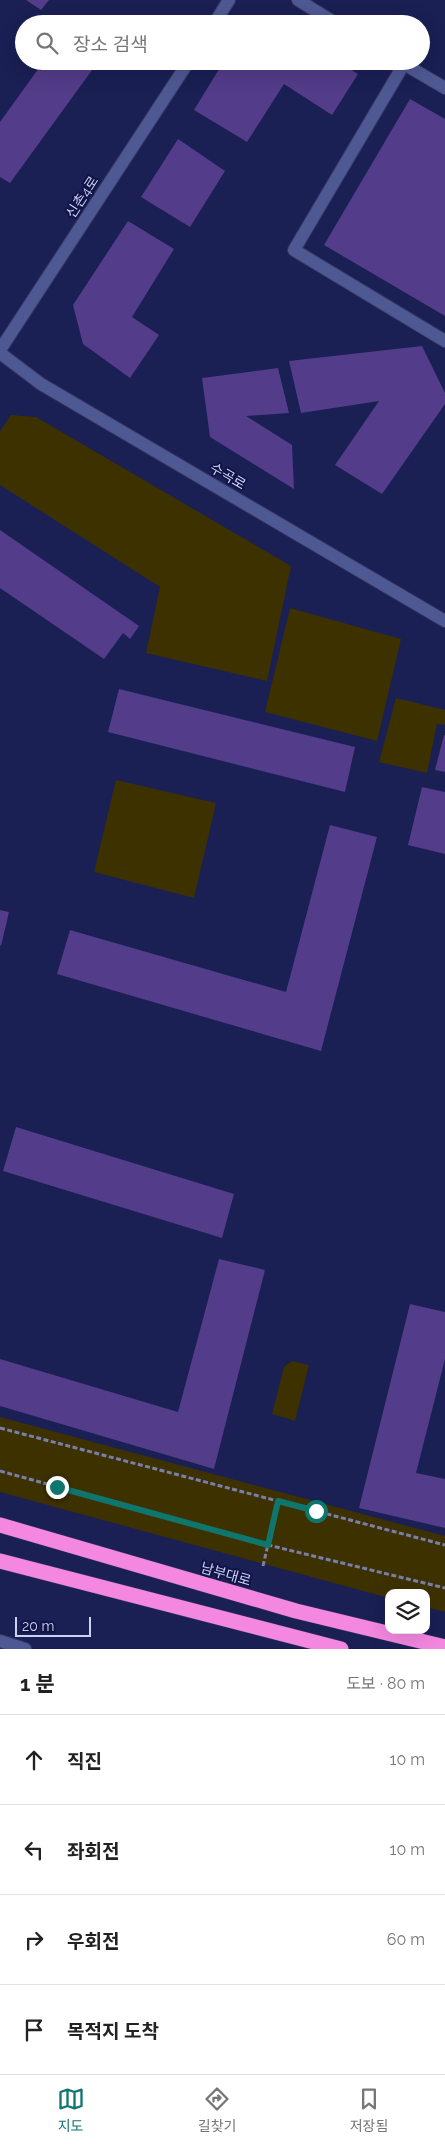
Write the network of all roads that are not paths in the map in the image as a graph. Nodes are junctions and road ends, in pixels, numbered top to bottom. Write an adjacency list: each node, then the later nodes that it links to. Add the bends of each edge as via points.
1 (229, 0): 3 (street)
2 (298, 0): 4 (street)
3 (220, 15)
4 (322, 15)
5 (183, 70): 10 (street, 신촌4로)
6 (397, 70): 9 (street, via 294,250)
7 (413, 70): 8 (street)
8 (445, 88)
9 (445, 341)
10 (0, 351): 11 (street, 수곡로, via 41,384)
11 (445, 620)
12 (0, 1525): 16 (highway, 남부대로, via 296,1611)
13 (0, 1561): 15 (highway)
14 (0, 1641): 17 (street)
15 (296, 1643): 18 (highway)
16 (445, 1647)
17 (25, 1649)
18 (341, 1649)

